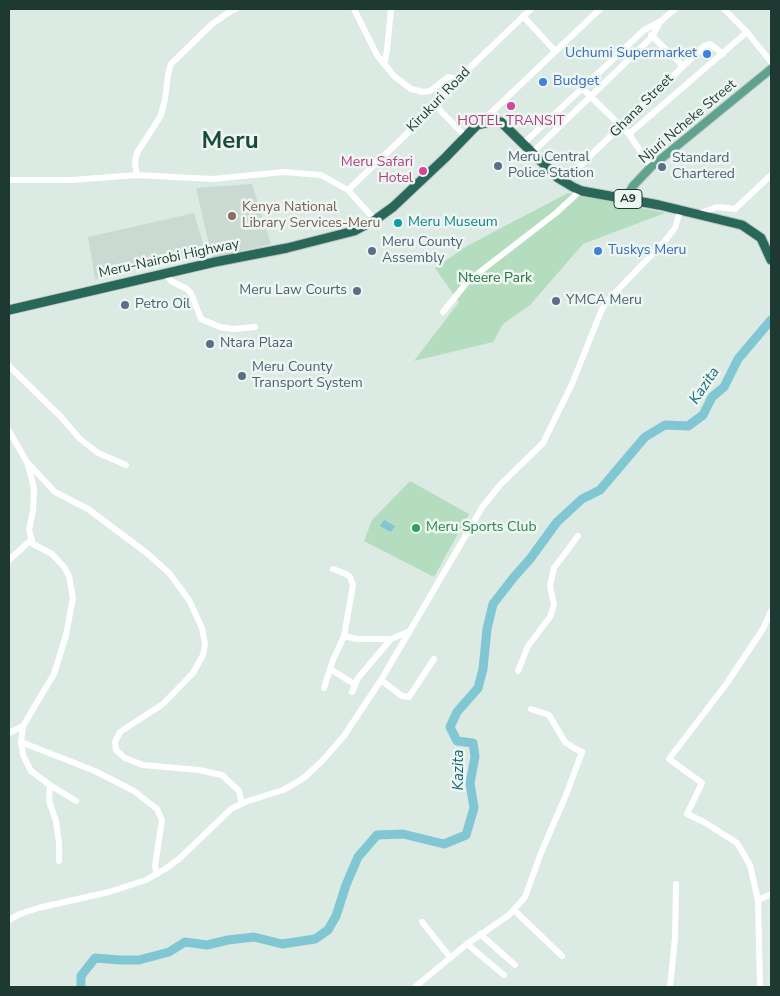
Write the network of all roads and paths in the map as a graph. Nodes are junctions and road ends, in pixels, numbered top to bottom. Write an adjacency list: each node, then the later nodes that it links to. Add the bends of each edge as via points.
1 (232, 9): 32 (street, via 171,64 160,115 136,157)
2 (354, 9): 16 (street)
3 (391, 9): 16 (street, via 387,50)
4 (531, 9): 8 (street, Kirukuri Road)
5 (600, 9): 13 (street)
6 (675, 9): 9 (street)
7 (724, 9): 11 (street)
8 (523, 16): 13 (street); 19 (street, Kirukuri Road)
9 (660, 21): 10 (street); 12 (street)
10 (644, 30): 12 (street); 20 (street)
11 (747, 32): 14 (street); 15 (street)
12 (652, 37): 17 (street); 21 (street)
13 (555, 51): 23 (street)
14 (723, 54): 17 (street, Ghana Street, via 706,44); 27 (street)
15 (771, 62)
16 (382, 63): 19 (street, via 394,76 418,92 430,91 448,77)
17 (682, 65): 26 (street, Ghana Street)
18 (771, 68): 31 (main road, Njuri Ncheke Street)
19 (458, 79): 22 (street, Kirukuri Road)
20 (583, 89): 21 (street); 29 (street)
21 (590, 96): 26 (street); 30 (street)
22 (436, 106): 28 (street); 36 (street, Kirukuri Road)
23 (491, 112): 24 (street); 25 (street)
24 (501, 122): 25 (highway); 29 (highway, A9)
25 (477, 125): 28 (highway, Meru-Nairobi Highway)
26 (621, 126): 27 (street); 35 (street, Ghana Street)
27 (629, 134): 31 (street)
28 (466, 137): 41 (highway, Meru-Nairobi Highway, via 393,207)
29 (524, 144): 30 (highway, A9)
30 (532, 153): 35 (highway, A9)
31 (651, 167): 38 (main road, Njuri Ncheke Street)
32 (137, 175): 34 (street); 36 (street, via 212,179 306,173 321,175)
33 (771, 175): 40 (street, via 735,209 716,207)
34 (9, 180)
35 (563, 182): 37 (highway, A9)
36 (348, 190): 41 (street)
37 (581, 190): 38 (highway, A9); 45 (street, via 468,281)
38 (625, 199): 39 (highway, A9)
39 (680, 211): 40 (highway, A9); 56 (street, via 675,228 664,242 602,310 572,384 543,443 483,506)
40 (698, 214): 42 (highway, A9, via 753,231 761,238)
41 (375, 220): 43 (highway, Meru-Nairobi Highway, via 354,231)
42 (771, 260)
43 (166, 274): 44 (highway, Meru-Nairobi Highway); 46 (street, via 171,281 191,293 201,319 233,329)
44 (9, 310)
45 (443, 312)
46 (255, 327)
47 (9, 366): 50 (street, via 85,443 98,453)
48 (9, 431): 49 (street)
49 (27, 462): 52 (street, via 34,489 29,530); 72 (street, via 55,492 88,510 170,574 189,600 202,628 203,655 193,673 163,704 120,732 115,742 116,750 125,758 143,764 222,775 238,791)
50 (126, 465)
51 (578, 536): 61 (street, via 554,568 550,582 554,605 550,617 528,646)
52 (31, 540): 53 (street); 67 (street, via 64,567 73,598 54,674)
53 (9, 560)
54 (333, 570): 57 (street, via 346,574 353,585)
55 (771, 611): 77 (street, via 764,629 727,683 669,759 702,783 688,814 737,843 750,865)
56 (410, 631): 58 (street); 62 (street)
57 (344, 636): 58 (street); 60 (street)
58 (391, 639): 63 (street)
59 (434, 660): 62 (street, via 409,696 402,696)
60 (330, 669): 63 (street); 64 (street)
61 (518, 671)
62 (381, 680): 72 (street, via 344,736 322,762 283,790)
63 (354, 684): 65 (street)
64 (324, 688)
65 (352, 692)
66 (531, 709): 78 (street, via 549,715 565,742 582,752 525,897)
67 (23, 726): 68 (street); 69 (street)
68 (9, 733)
69 (21, 742): 70 (street, via 31,771); 74 (street, via 95,771 134,791 156,809 162,820 155,866)
70 (50, 785): 71 (street); 73 (street, via 49,801 56,821)
71 (76, 801)
72 (242, 804): 74 (street, via 226,813 193,847)
73 (59, 861)
74 (157, 874): 79 (street, via 129,886 38,908)
75 (676, 884): 88 (street)
76 (771, 894): 77 (street)
77 (758, 900): 89 (street)
78 (515, 911): 81 (street); 83 (street)
79 (9, 920)
80 (422, 922): 84 (street)
81 (480, 934): 82 (street); 85 (street)
82 (467, 944): 84 (street); 86 (street)
83 (562, 956)
84 (450, 957): 87 (street)
85 (515, 965)
86 (504, 975)
87 (416, 987)
88 (670, 987)
89 (760, 987)

